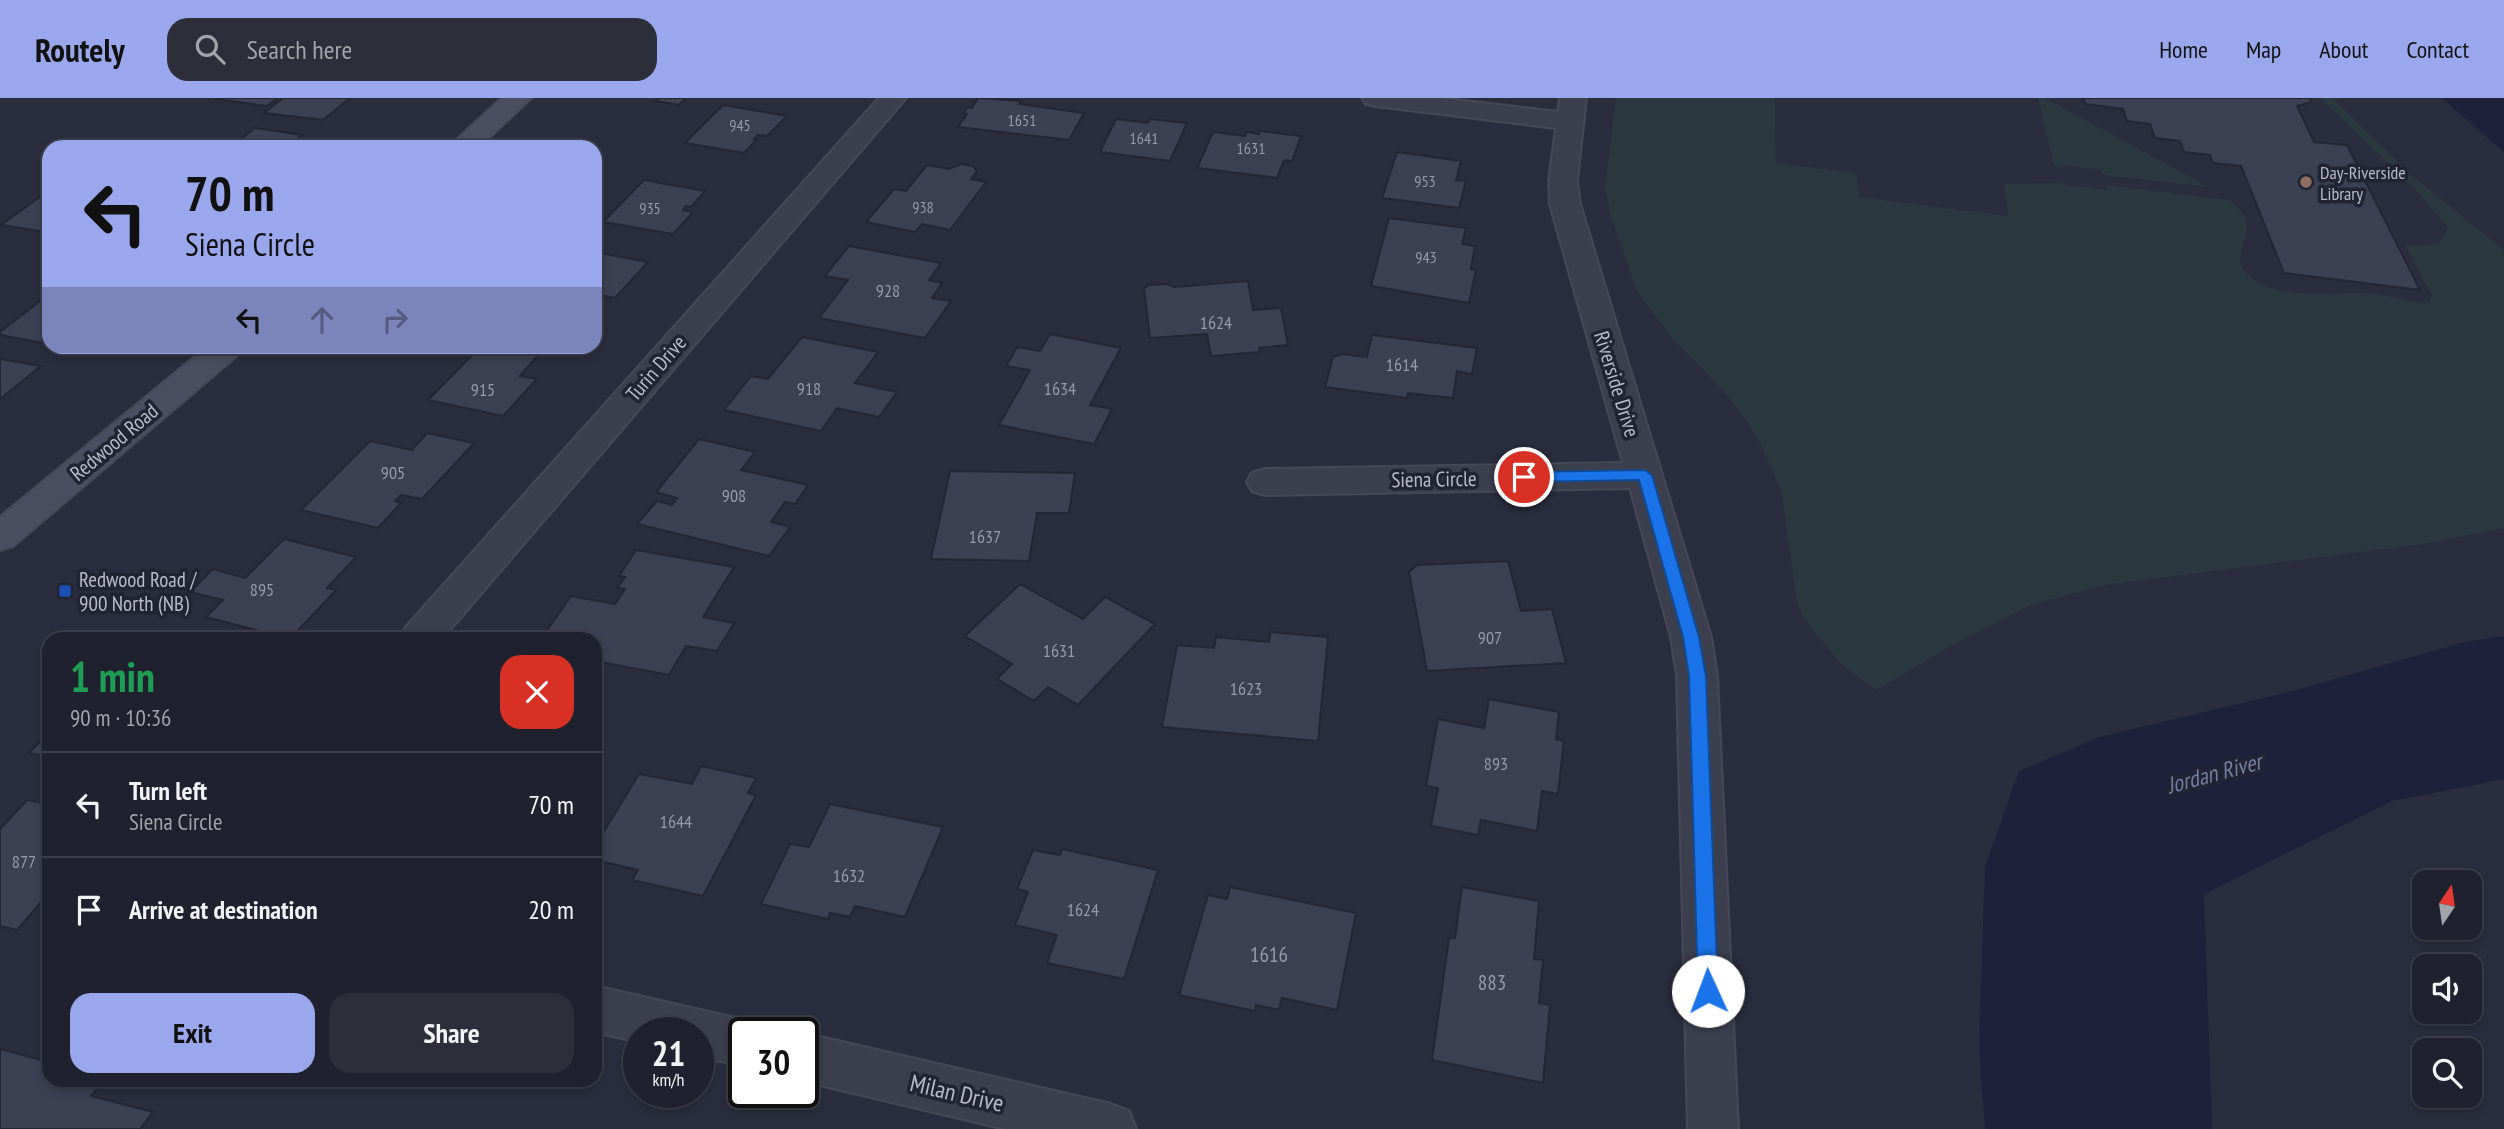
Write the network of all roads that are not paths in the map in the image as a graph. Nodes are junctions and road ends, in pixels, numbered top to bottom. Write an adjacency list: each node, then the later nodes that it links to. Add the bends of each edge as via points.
1 (518, 98): 5 (main road)
2 (893, 98): 10 (street, Turin Drive)
3 (1376, 98): 4 (street)
4 (1571, 110): 7 (street, Riverside Drive, via 1564,204)
5 (471, 140)
6 (219, 354): 9 (main road, Redwood Road)
7 (1645, 475): 8 (street, Siena Circle); 15 (street, Riverside Drive, via 1691,637 1697,676)
8 (1265, 482)
9 (0, 537)
10 (425, 632)
11 (602, 1011): 12 (street)
12 (629, 1017)
13 (819, 1061): 14 (street, Milan Drive)
14 (1111, 1129)
15 (1713, 1129)

